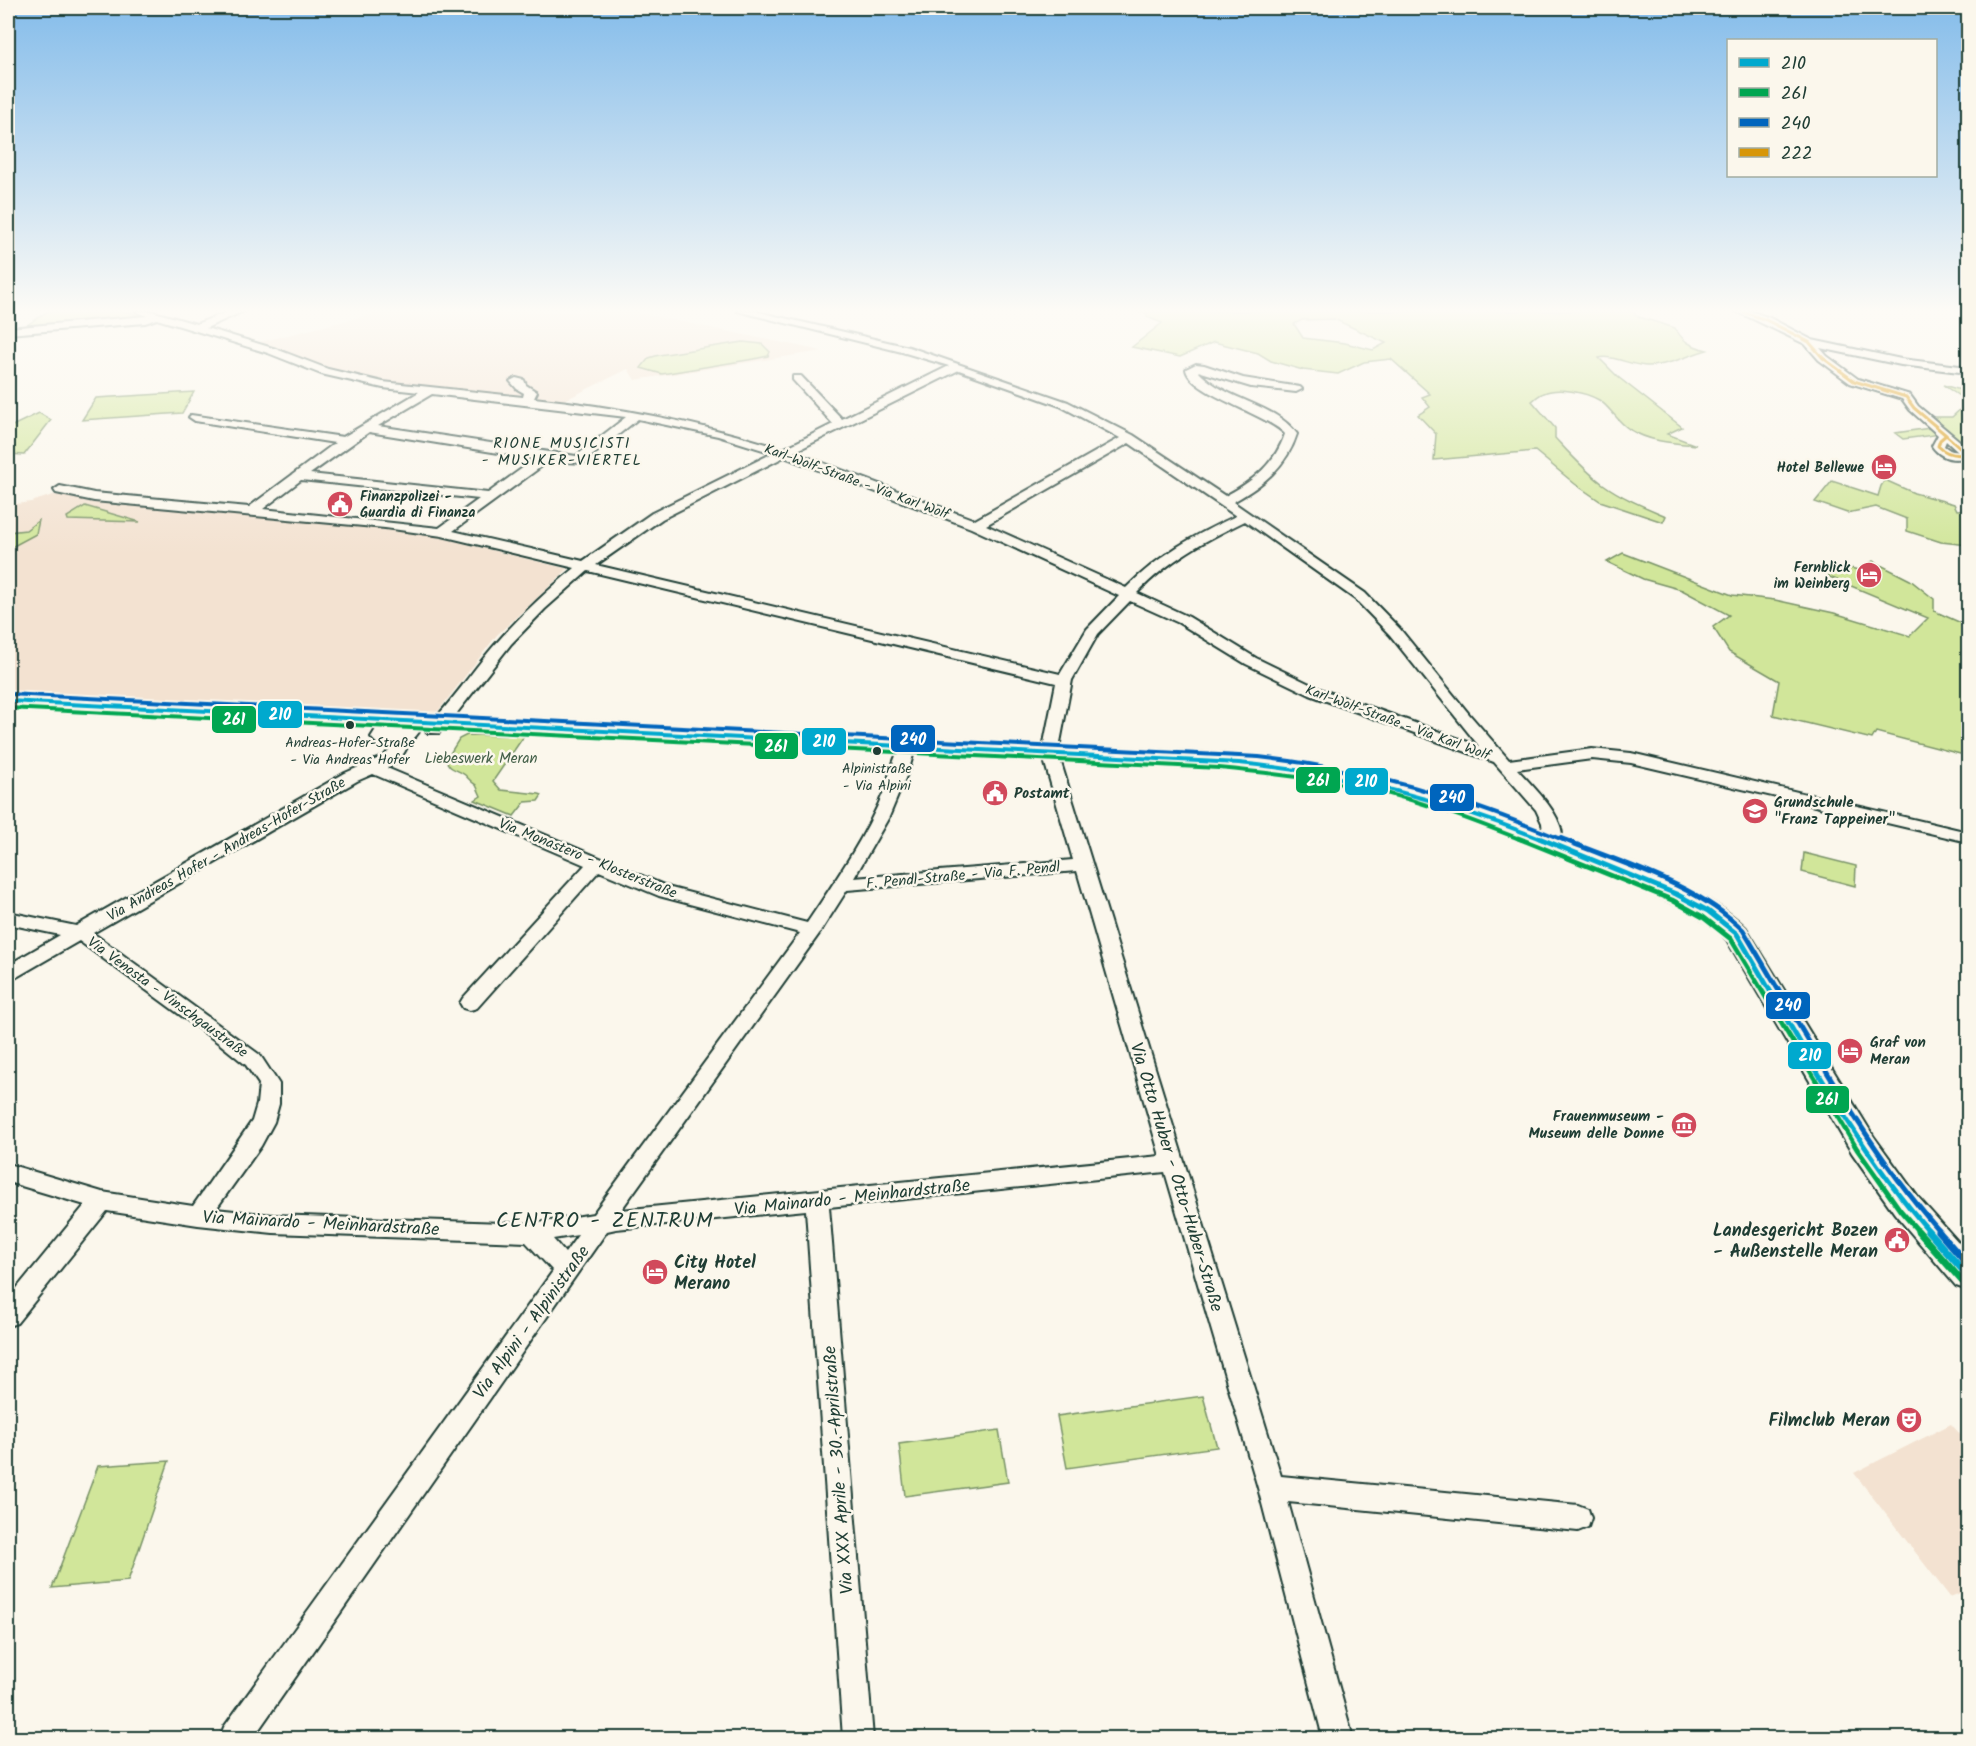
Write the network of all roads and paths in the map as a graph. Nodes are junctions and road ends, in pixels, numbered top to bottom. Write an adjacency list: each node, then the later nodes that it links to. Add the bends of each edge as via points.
1 (426, 392): 13 (street)
2 (444, 392): 9 (street, Karl-Wolf-Straße - Via Karl Wolf)
3 (531, 392): 9 (street)
4 (811, 392): 12 (street)
5 (905, 392): 12 (street, Via Andreas Hofer - Andreas-Hofer-Straße)
6 (1032, 392): 15 (street, via 1064,404)
7 (1217, 392): 22 (street, via 1282,422 1291,434 1289,445 1268,473)
8 (1889, 392): 14 (street, via 1906,398)
9 (530, 401): 10 (street, Karl-Wolf-Straße - Via Karl Wolf)
10 (636, 415): 17 (street, Karl-Wolf-Straße - Via Karl Wolf, via 721,433); 18 (street, via 579,460)
11 (195, 417): 16 (street)
12 (841, 425): 17 (street, Via Andreas Hofer - Andreas-Hofer-Straße)
13 (366, 428): 16 (street); 18 (street)
14 (1946, 435)
15 (1129, 438): 22 (street); 25 (street)
16 (345, 441): 19 (street)
17 (784, 453): 25 (street, Karl-Wolf-Straße - Via Karl Wolf); 27 (street, Via Andreas Hofer - Andreas-Hofer-Straße, via 657,516)
18 (546, 457): 21 (street)
19 (298, 476): 21 (street); 23 (street)
20 (60, 490): 23 (street, via 94,497)
21 (492, 497): 26 (street)
22 (1224, 502): 24 (street)
23 (251, 512): 26 (street)
24 (1245, 516): 28 (street, via 1196,539); 34 (street, via 1360,596)
25 (976, 525): 28 (street, Karl-Wolf-Straße - Via Karl Wolf)
26 (442, 532): 27 (street)
27 (585, 567): 29 (street); 31 (street, Via Andreas Hofer - Andreas-Hofer-Straße)
28 (1128, 593): 29 (street, via 1092,632); 34 (street, Karl-Wolf-Straße - Via Karl Wolf, via 1315,692)
29 (1064, 680): 33 (street)
30 (8, 701): 31 (main road)
31 (411, 726): 32 (main road); 35 (street, Via Andreas Hofer - Andreas-Hofer-Straße, via 391,758)
32 (908, 745): 33 (main road); 40 (street, Via Alpini - Alpinistraße, via 888,799)
33 (1050, 753): 37 (main road, via 1219,761 1326,773 1430,799); 39 (street, Via Otto Huber - Otto-Huber-Straße)
34 (1504, 762): 36 (street, via 1592,754 1631,758); 37 (street, via 1548,814)
35 (371, 767): 38 (street, Via Monastero - Klosterstraße); 43 (street, Via Andreas Hofer - Andreas-Hofer-Straße)
36 (1968, 837)
37 (1553, 844): 54 (main road, via 1706,908 1729,924 1863,1144 1906,1205)
38 (596, 864): 42 (street, Via Monastero - Klosterstraße, via 665,892); 45 (street)
39 (1085, 865): 40 (street, F. Pendl-Straße - Via F. Pendl); 46 (street, Via Otto Huber - Otto-Huber-Straße)
40 (842, 885): 42 (street, Via Alpini - Alpinistraße)
41 (8, 918): 43 (street)
42 (812, 930): 51 (street, Via Alpini - Alpinistraße)
43 (81, 933): 44 (street, Via Andreas Hofer - Andreas-Hofer-Straße); 50 (street, Via Venosta - Vinschgaustraße, via 253,1060 269,1084 263,1122)
44 (8, 974)
45 (470, 1004)
46 (1172, 1163): 49 (street, Via Mainardo - Meinhardstraße); 56 (street, Via Otto Huber - Otto-Huber-Straße)
47 (8, 1173): 48 (street, Via Mainardo - Meinhardstraße)
48 (102, 1201): 50 (street, Via Mainardo - Meinhardstraße); 55 (street)
49 (817, 1201): 51 (street, Via Mainardo - Meinhardstraße); 59 (street, Via XXX Aprile - 30.-Aprilstraße)
50 (198, 1216): 52 (street, Via Mainardo - Meinhardstraße, via 273,1224)
51 (601, 1223): 52 (street, Via Mainardo - Meinhardstraße); 53 (street, Via Alpini - Alpinistraße)
52 (532, 1233): 53 (street)
53 (567, 1270): 58 (street, Via Alpini - Alpinistraße)
54 (1968, 1276)
55 (8, 1316)
56 (1271, 1488): 57 (street); 60 (street, Via Otto Huber - Otto-Huber-Straße)
57 (1578, 1518)
58 (235, 1738)
59 (858, 1738)
60 (1338, 1738)

